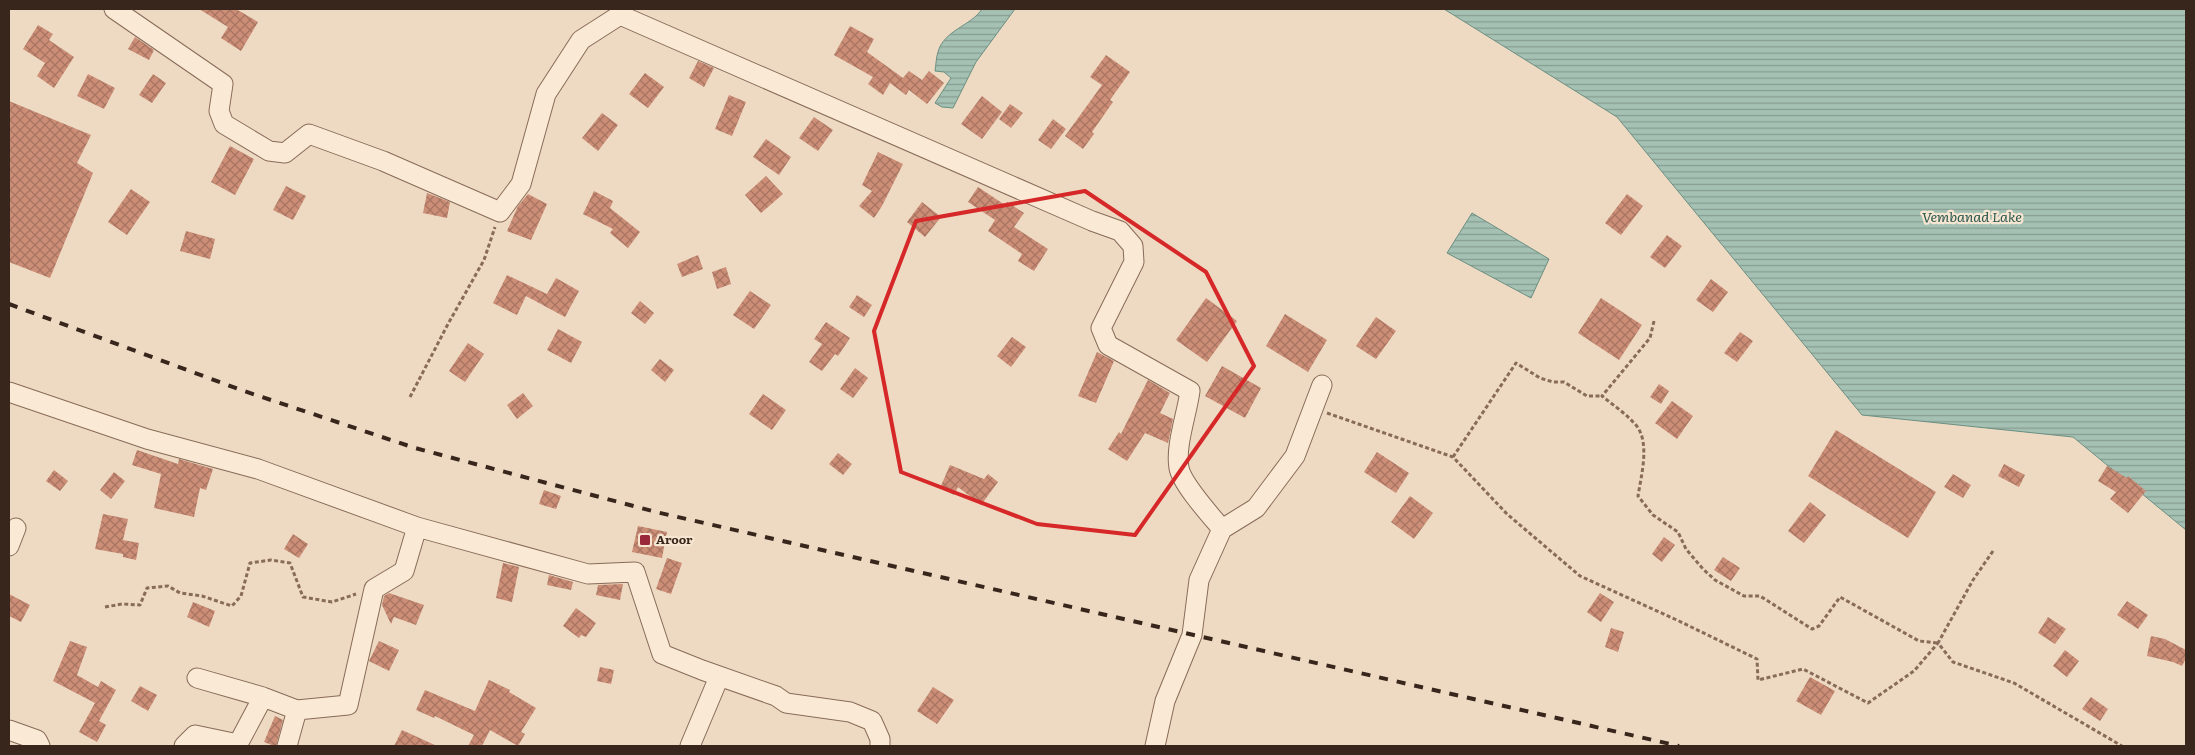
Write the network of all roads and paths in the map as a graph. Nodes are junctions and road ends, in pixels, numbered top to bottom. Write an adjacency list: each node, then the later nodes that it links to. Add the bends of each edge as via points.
1 (114, 9): 2 (street, via 223,84 218,111 224,124 269,151 285,153 309,134 383,161)
2 (500, 212): 7 (path, via 484,260); 12 (street, via 521,184 546,94 581,40 620,15 924,149 1120,230 1133,246 1134,262 1101,328 1108,345 1190,391 1179,447 1179,469 1196,498)
3 (1654, 321): 6 (path, via 1650,338)
4 (1322, 385): 8 (street)
5 (9, 392): 10 (street, via 147,439 258,469)
6 (1602, 396): 9 (path, via 1587,396 1564,382 1540,378 1516,363); 17 (path, via 1637,425 1643,440 1638,496 1653,515 1678,532 1686,549 1716,580 1744,596 1760,596 1812,628 1819,626 1840,597 1919,641)
7 (410, 397)
8 (1313, 408): 9 (path); 12 (street, via 1295,456 1256,508)
9 (1453, 457): 17 (path, via 1507,514 1580,576 1757,659 1758,680 1803,669 1868,703 1914,671)
10 (417, 527): 15 (street, via 404,571); 18 (street, via 588,574 635,572 662,654)
11 (16, 528): 13 (street)
12 (1222, 529): 28 (street, via 1199,580 1192,635 1165,701)
13 (9, 546)
14 (1993, 551): 17 (path)
15 (374, 589): 16 (path, via 332,602 303,598 290,563 271,560 250,563 241,596 232,606 168,586 147,588 140,605); 21 (street, via 348,705)
16 (105, 607)
17 (1938, 643): 29 (path, via 1953,662 2014,684)
18 (719, 676): 26 (street); 27 (street, via 776,696 786,703 850,712 872,722)
19 (197, 678): 20 (street)
20 (263, 697): 21 (street); 24 (street, via 238,744 195,735)
21 (296, 710): 25 (street)
22 (9, 730): 23 (street, via 37,740)
23 (40, 746)
24 (184, 746)
25 (287, 746)
26 (690, 746)
27 (880, 746)
28 (1155, 746)
29 (2122, 746)

